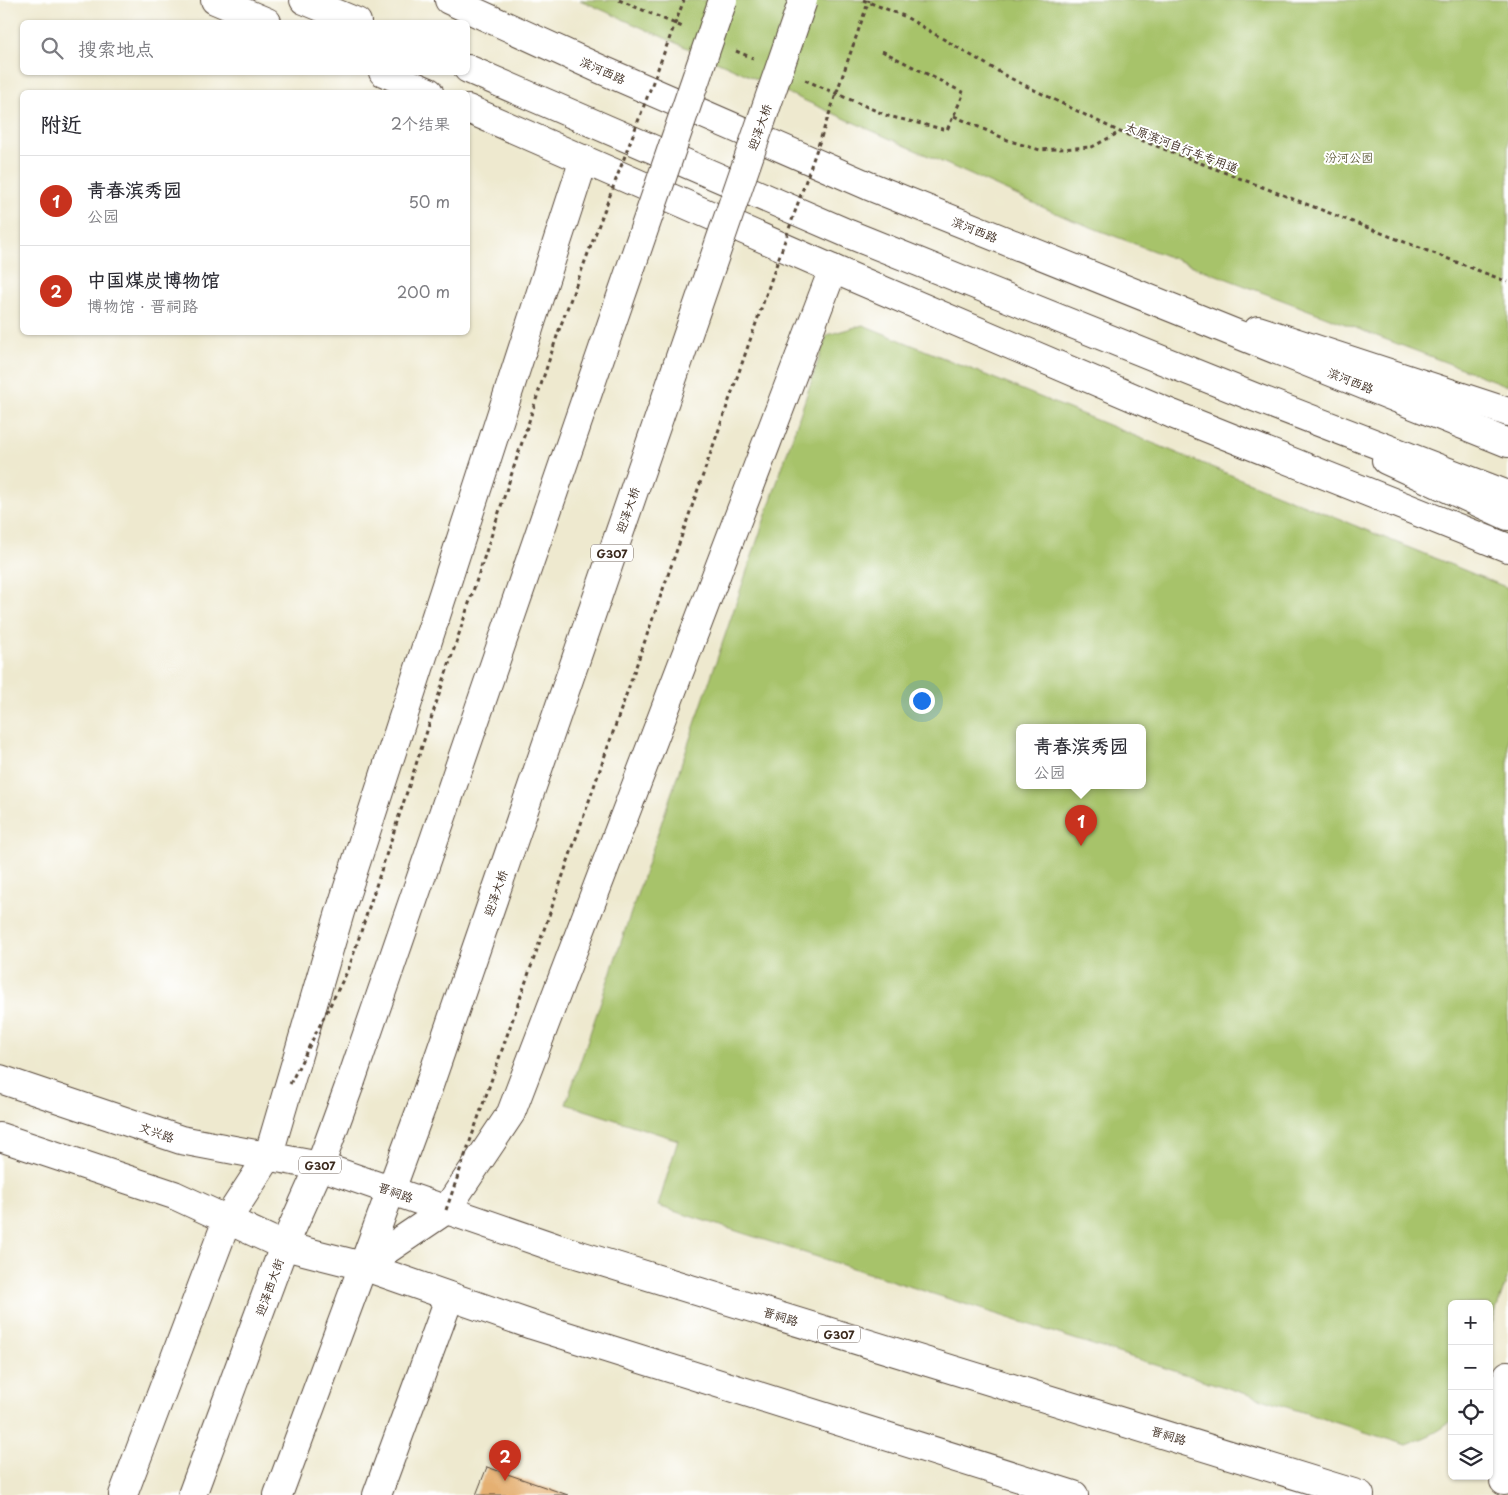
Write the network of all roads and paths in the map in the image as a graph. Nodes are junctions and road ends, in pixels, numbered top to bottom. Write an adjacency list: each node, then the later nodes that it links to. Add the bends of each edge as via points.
1 (215, 0): 9 (main road)
2 (304, 0): 10 (main road)
3 (449, 0): 21 (main road, 滨河西路, via 869,186)
4 (684, 0): 30 (path, bridge, via 559,330 350,968)
5 (723, 0): 33 (main road, 迎泽西大街 / G307, bridge)
6 (803, 0): 34 (main road, 迎泽大桥 / G307, bridge)
7 (863, 0): 18 (path, 太原滨河自行车专用道, via 904,16 1008,77)
8 (869, 0): 35 (path, bridge)
9 (262, 20)
10 (352, 20)
11 (882, 50): 17 (path, via 964,93)
12 (470, 70): 23 (main road, via 849,234)
13 (390, 75): 14 (main road)
14 (425, 90)
15 (470, 110): 19 (main road)
16 (888, 116): 17 (path, via 947,130)
17 (954, 116): 18 (path, via 1010,141 1040,150 1092,147)
18 (1120, 132): 22 (path, 太原滨河自行车专用道)
19 (584, 159): 20 (main road); 30 (main road, via 340,912)
20 (833, 269): 28 (main road, via 1172,414); 35 (main road, via 511,1114)
21 (1086, 274): 24 (main road); 25 (main road, 滨河西路)
22 (1508, 282)
23 (1254, 397): 26 (main road); 27 (main road)
24 (1508, 412)
25 (1508, 443)
26 (1508, 495)
27 (1508, 516)
28 (1508, 548)
29 (0, 1079): 32 (main road, 文兴路, via 181,1140)
30 (290, 1084): 32 (main road)
31 (0, 1137): 36 (main road, via 174,1195)
32 (268, 1157): 33 (main road, 文兴路); 36 (main road)
33 (320, 1166): 34 (main road, 晋祠路 / G307); 37 (main road, 迎泽西大街 / G307)
34 (391, 1191): 35 (main road, 晋祠路 / G307); 38 (main road, G307)
35 (446, 1210): 38 (main road); 47 (main road, 晋祠路 / G307, via 557,1248)
36 (227, 1220): 37 (main road); 42 (main road)
37 (284, 1246): 38 (main road); 43 (main road, 迎泽西大街)
38 (363, 1266): 39 (main road); 44 (main road)
39 (450, 1296): 45 (main road); 46 (main road, via 532,1325)
40 (1508, 1375): 41 (main road, via 1504,1386)
41 (1504, 1482)
42 (123, 1495)
43 (192, 1495)
44 (278, 1495)
45 (377, 1495)
46 (1074, 1495)
47 (1360, 1495)

